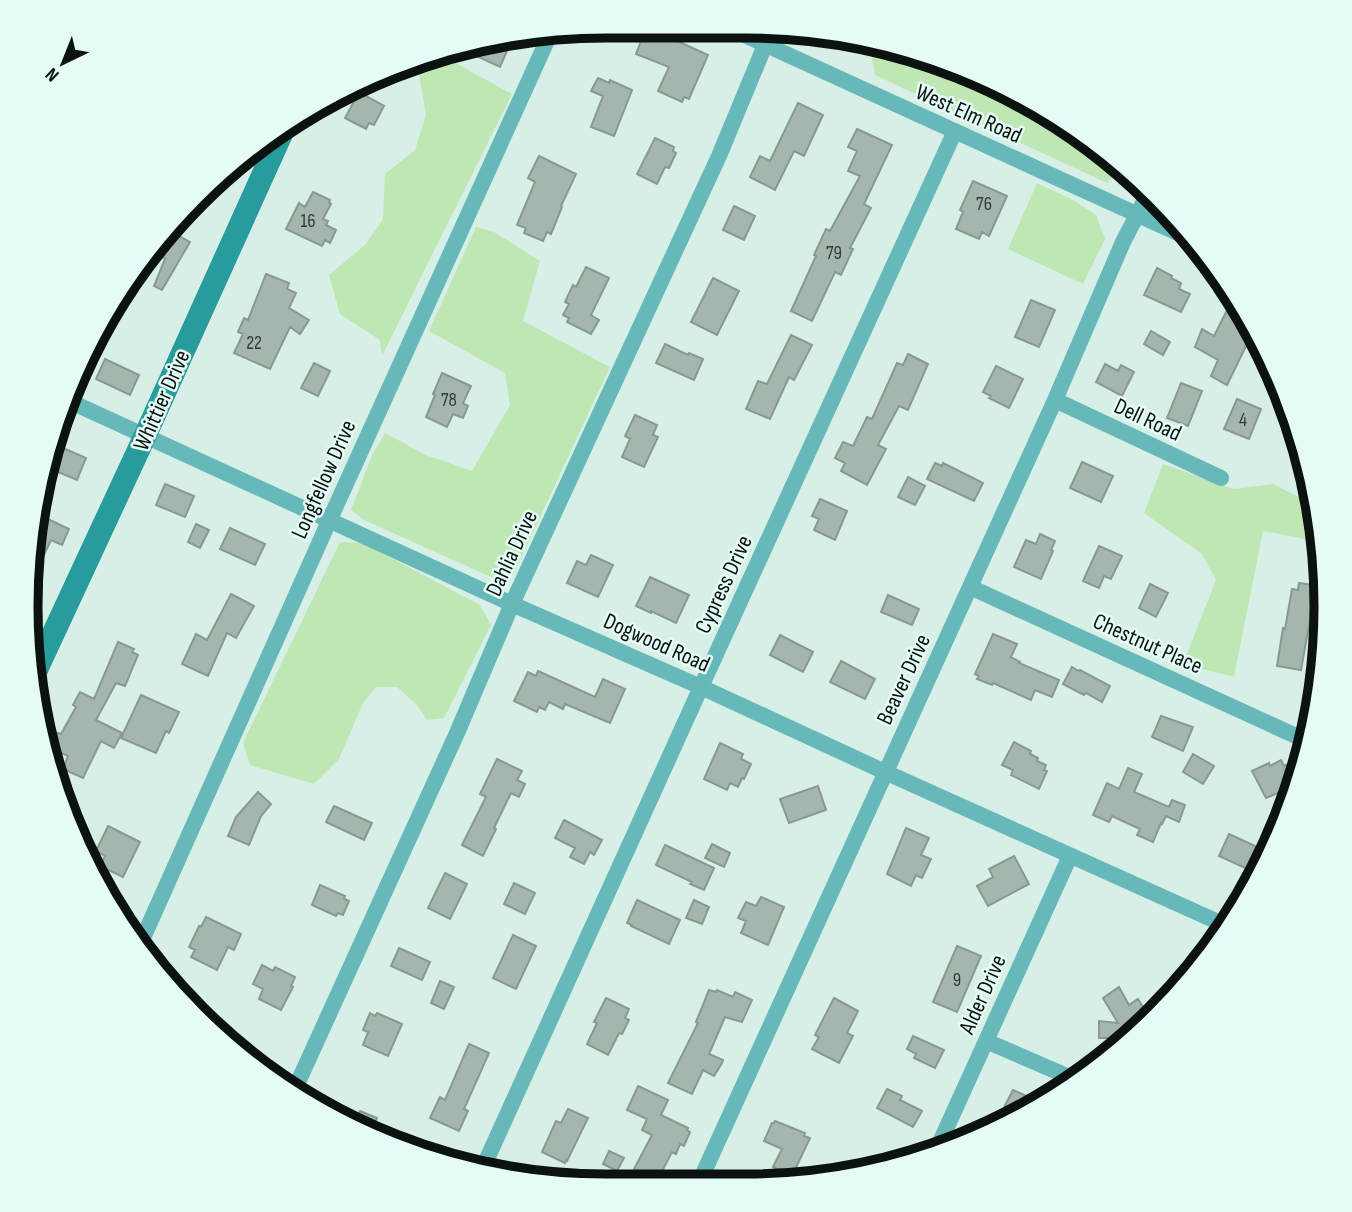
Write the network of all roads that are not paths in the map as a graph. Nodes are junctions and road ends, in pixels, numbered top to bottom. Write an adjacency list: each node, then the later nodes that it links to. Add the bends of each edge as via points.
1 (767, 39): 3 (street, West Elm Road); 14 (street, Dahlia Drive, via 719,156)
2 (547, 42): 12 (street, Longfellow Drive)
3 (955, 131): 6 (street, West Elm Road); 16 (street, Cypress Drive)
4 (277, 145): 10 (street, Whittier Drive)
5 (1144, 203): 6 (street, Beaver Drive)
6 (1139, 215): 7 (street, West Elm Road); 8 (street, Beaver Drive)
7 (1171, 230)
8 (1055, 400): 11 (street, Dell Road); 13 (street, Beaver Drive)
9 (76, 404): 10 (street, Dogwood Road)
10 (145, 436): 12 (street, Dogwood Road); 15 (street, Whittier Drive)
11 (1221, 478)
12 (330, 519): 14 (street, Dogwood Road); 21 (street, Longfellow Drive)
13 (970, 587): 17 (street, Chestnut Place); 18 (street, Beaver Drive)
14 (512, 604): 16 (street, Dogwood Road); 24 (street, Dahlia Drive)
15 (41, 659)
16 (701, 687): 18 (street, Dogwood Road); 26 (street, Cypress Drive)
17 (1298, 737)
18 (885, 772): 19 (street, Dogwood Road); 27 (street, Beaver Drive)
19 (1070, 856): 20 (street, Dogwood Road); 22 (street, Alder Drive)
20 (1217, 922)
21 (144, 935)
22 (986, 1041): 23 (street); 25 (street, Alder Drive)
23 (1065, 1075)
24 (298, 1082)
25 (942, 1138)
26 (486, 1161)
27 (703, 1174)

